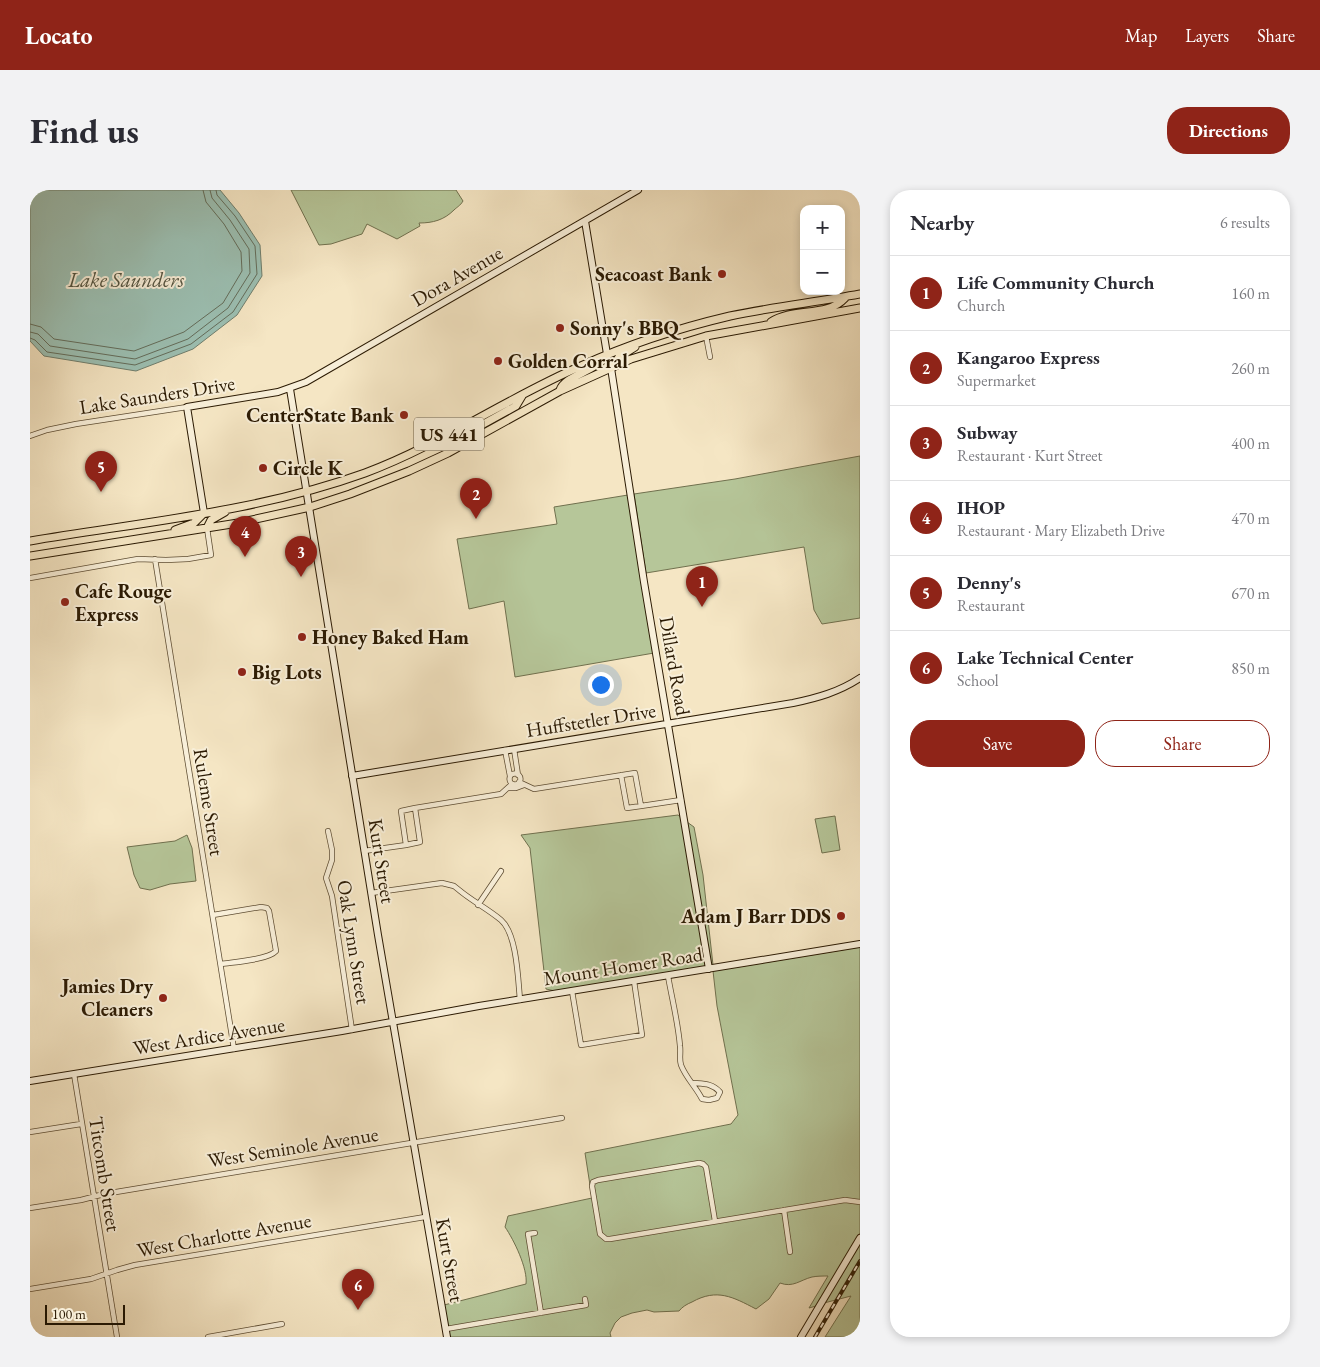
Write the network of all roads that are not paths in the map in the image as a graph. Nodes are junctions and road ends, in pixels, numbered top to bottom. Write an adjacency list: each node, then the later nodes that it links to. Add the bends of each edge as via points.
1 (638, 190): 2 (street, Dora Avenue)
2 (585, 221): 11 (street); 14 (street, Dora Avenue)
3 (860, 294): 4 (main road, US 441)
4 (846, 297): 8 (main road, via 828,308 786,315); 10 (main road, US 441, via 732,316)
5 (860, 302): 7 (main road)
6 (860, 308): 7 (main road, US 441)
7 (850, 310): 8 (main road, US 441)
8 (769, 323): 9 (main road, US 441)
9 (706, 336): 12 (street); 13 (main road, US 441)
10 (648, 339): 11 (main road, US 441); 13 (main road, via 619,357)
11 (607, 354): 15 (main road, via 600,364 564,383); 16 (main road, US 441)
12 (710, 357)
13 (611, 368): 15 (main road, US 441); 35 (street, Dillard Road)
14 (290, 389): 17 (street, Lake Saunders Drive); 20 (street, Kurt Street)
15 (560, 391): 19 (main road, US 441)
16 (522, 396): 19 (main road, via 516,406 474,431); 20 (main road, US 441, via 405,456)
17 (187, 408): 18 (street, Lake Saunders Drive, via 76,424); 23 (street)
18 (30, 436)
19 (468, 442): 22 (main road, US 441, via 390,479)
20 (307, 492): 21 (main road, US 441); 22 (street, Kurt Street)
21 (240, 507): 23 (main road, US 441); 24 (main road, via 211,520)
22 (310, 507): 24 (main road, US 441); 41 (street, Kurt Street)
23 (204, 513): 25 (main road, via 194,523); 27 (main road, US 441)
24 (207, 528): 25 (main road, US 441); 31 (street, via 210,554)
25 (163, 535): 29 (main road, US 441)
26 (30, 537): 27 (main road)
27 (45, 538): 28 (main road, US 441)
28 (30, 541)
29 (48, 554): 30 (main road, US 441); 32 (main road)
30 (30, 556)
31 (155, 559): 33 (street, via 138,559); 56 (street, Ruleme Street)
32 (30, 560)
33 (30, 578)
34 (860, 678): 35 (street, Huffstetler Drive, via 834,693 817,698)
35 (668, 723): 36 (street, Huffstetler Drive); 47 (street, Dillard Road)
36 (514, 749): 37 (street, Huffstetler Drive); 38 (street)
37 (506, 750): 39 (street); 41 (street, Huffstetler Drive)
38 (515, 757): 39 (street); 40 (street)
39 (507, 758): 42 (street)
40 (518, 775): 42 (street); 44 (street)
41 (352, 776): 52 (street, Kurt Street)
42 (510, 776): 46 (street)
43 (621, 776): 45 (street, via 534,789); 48 (street, via 627,808); 48 (street, via 635,773)
44 (519, 782): 45 (street); 46 (street)
45 (524, 785): 46 (street)
46 (510, 786): 49 (street, via 501,794)
47 (681, 800): 48 (street); 59 (street, Dillard Road)
48 (641, 806)
49 (414, 808): 51 (street, via 401,810); 51 (street, via 420,842)
50 (328, 831): 65 (street, Oak Lynn Street, via 332,860 326,878 335,914)
51 (406, 844): 52 (street)
52 (364, 851): 54 (street, Kurt Street)
53 (501, 871): 55 (street)
54 (371, 893): 55 (street, via 442,883 454,886); 64 (street, Kurt Street)
55 (478, 905): 63 (street, via 501,920 508,929)
56 (213, 915): 58 (street, Ruleme Street); 58 (street, via 267,908 276,951 266,957)
57 (860, 944): 59 (street, Mount Homer Road)
58 (221, 964): 66 (street, Ruleme Street)
59 (709, 969): 60 (street, Mount Homer Road)
60 (668, 976): 61 (street, Mount Homer Road); 69 (street, via 680,1063)
61 (634, 981): 62 (street, Mount Homer Road); 62 (street, via 642,1035 581,1045)
62 (572, 991): 63 (street, Mount Homer Road)
63 (520, 1000): 64 (street, Mount Homer Road)
64 (393, 1023): 65 (street, West Ardice Avenue); 73 (street, Kurt Street)
65 (352, 1030): 66 (street, West Ardice Avenue)
66 (234, 1049): 67 (street, West Ardice Avenue)
67 (74, 1074): 68 (street, West Ardice Avenue); 71 (street, Titcomb Street)
68 (30, 1081)
69 (692, 1083): 69 (street, via 705,1083 720,1092 717,1098 702,1099)
70 (562, 1118): 73 (street, West Seminole Avenue)
71 (81, 1124): 72 (street); 74 (street, Titcomb Street)
72 (30, 1132)
73 (413, 1143): 74 (street, West Seminole Avenue); 78 (street, Kurt Street)
74 (93, 1197): 76 (street, West Seminole Avenue); 83 (street, Titcomb Street)
75 (860, 1202): 77 (street, via 845,1200)
76 (30, 1208)
77 (784, 1210): 79 (street); 82 (street)
78 (425, 1217): 83 (street, West Charlotte Avenue, via 135,1265); 88 (street, Kurt Street)
79 (715, 1222): 79 (street, via 606,1239 600,1234 593,1182 703,1164)
80 (535, 1233): 86 (street, via 528,1234)
81 (860, 1238): 92 (street)
82 (790, 1252)
83 (106, 1274): 84 (street, West Charlotte Avenue); 89 (street, Titcomb Street)
84 (30, 1289)
85 (585, 1299): 86 (street, via 586,1305)
86 (541, 1313): 88 (street)
87 (282, 1324): 90 (street)
88 (446, 1329): 91 (street, Kurt Street)
89 (117, 1337)
90 (208, 1337)
91 (447, 1337)
92 (801, 1337)

